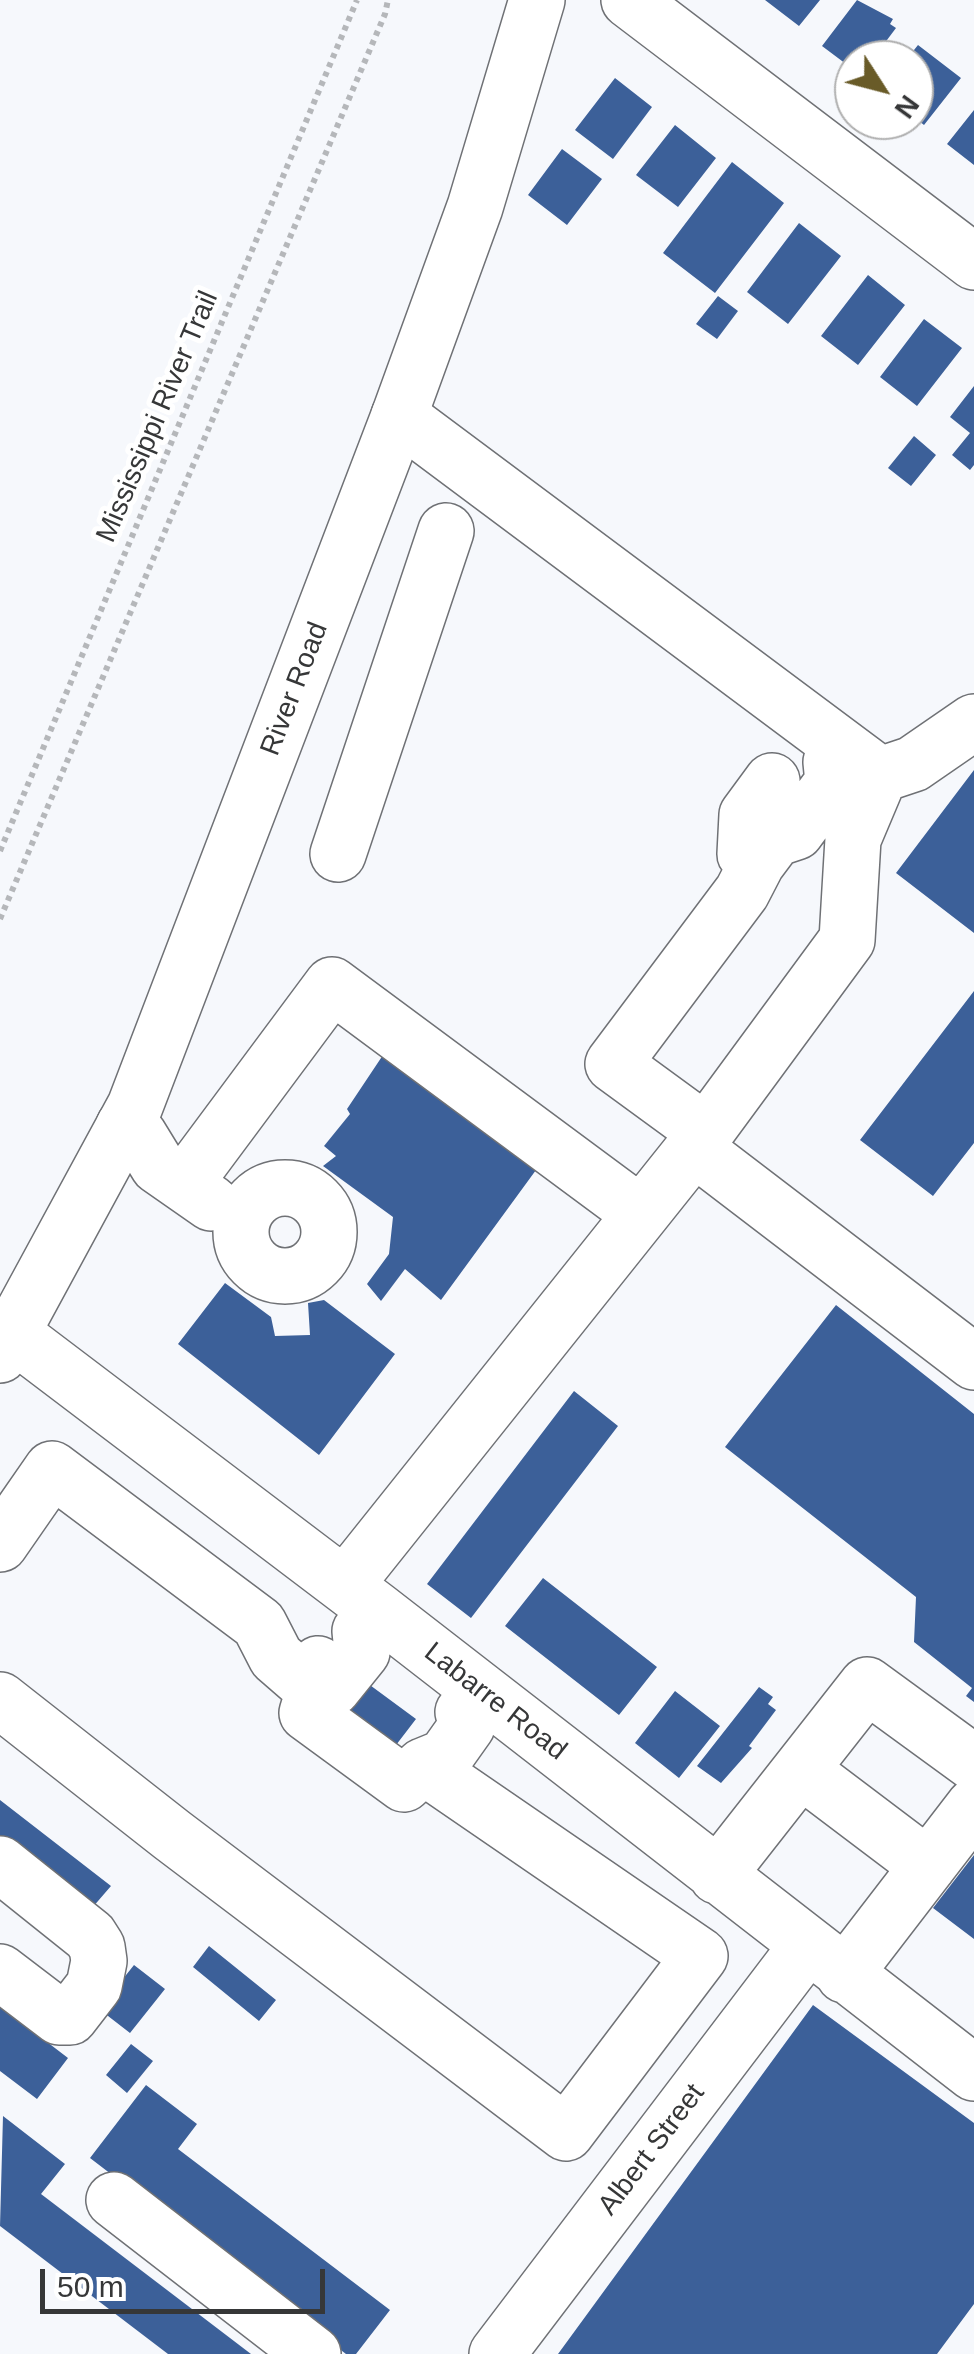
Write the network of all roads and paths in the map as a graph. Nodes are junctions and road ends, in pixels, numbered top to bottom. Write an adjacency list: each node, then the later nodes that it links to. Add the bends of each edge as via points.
1 (358, 0): 11 (path, Mississippi River Trail)
2 (388, 0): 14 (path)
3 (536, 0): 6 (street, River Road, via 475,207)
4 (630, 0): 5 (street)
5 (974, 262)
6 (399, 416): 9 (street); 15 (street, River Road, via 142,1087)
7 (446, 531): 13 (street)
8 (974, 722): 9 (street, via 912,764)
9 (851, 761): 12 (street, via 816,767 775,820); 16 (street, via 847,940)
10 (772, 781): 12 (street, via 748,815 745,854)
11 (0, 851)
12 (766, 851): 16 (street, via 613,1064)
13 (338, 854)
14 (0, 919)
15 (132, 1130): 17 (street, via 158,1166); 21 (street, River Road)
16 (700, 1140): 19 (street); 20 (street)
17 (196, 1167): 18 (street); 19 (street, via 332,985)
18 (254, 1209)
19 (642, 1214): 23 (street)
20 (964, 1335)
21 (7, 1345): 23 (street, Labarre Road)
22 (0, 1544): 24 (street, via 52,1468 259,1624 276,1656)
23 (361, 1608): 24 (street, via 314,1670); 26 (street, Labarre Road)
24 (314, 1690): 28 (street, via 307,1713 404,1784)
25 (0, 1700): 28 (street, via 566,2133 700,1956)
26 (471, 1701): 28 (street, via 446,1714 425,1744); 33 (street, Labarre Road)
27 (974, 1763): 29 (street, via 867,1685)
28 (424, 1766)
29 (802, 1770): 32 (street); 33 (street)
30 (974, 1806): 32 (street, Albert Street)
31 (0, 1864): 35 (street, via 90,1936 98,1961 94,1986 70,2017 59,2017)
32 (928, 1866): 34 (street, Albert Street)
33 (717, 1876): 34 (street, Labarre Road)
34 (826, 1960): 36 (street, Labarre Road); 39 (street, Albert Street)
35 (0, 1972)
36 (974, 2073)
37 (114, 2200): 38 (street)
38 (314, 2354)
39 (497, 2354)

